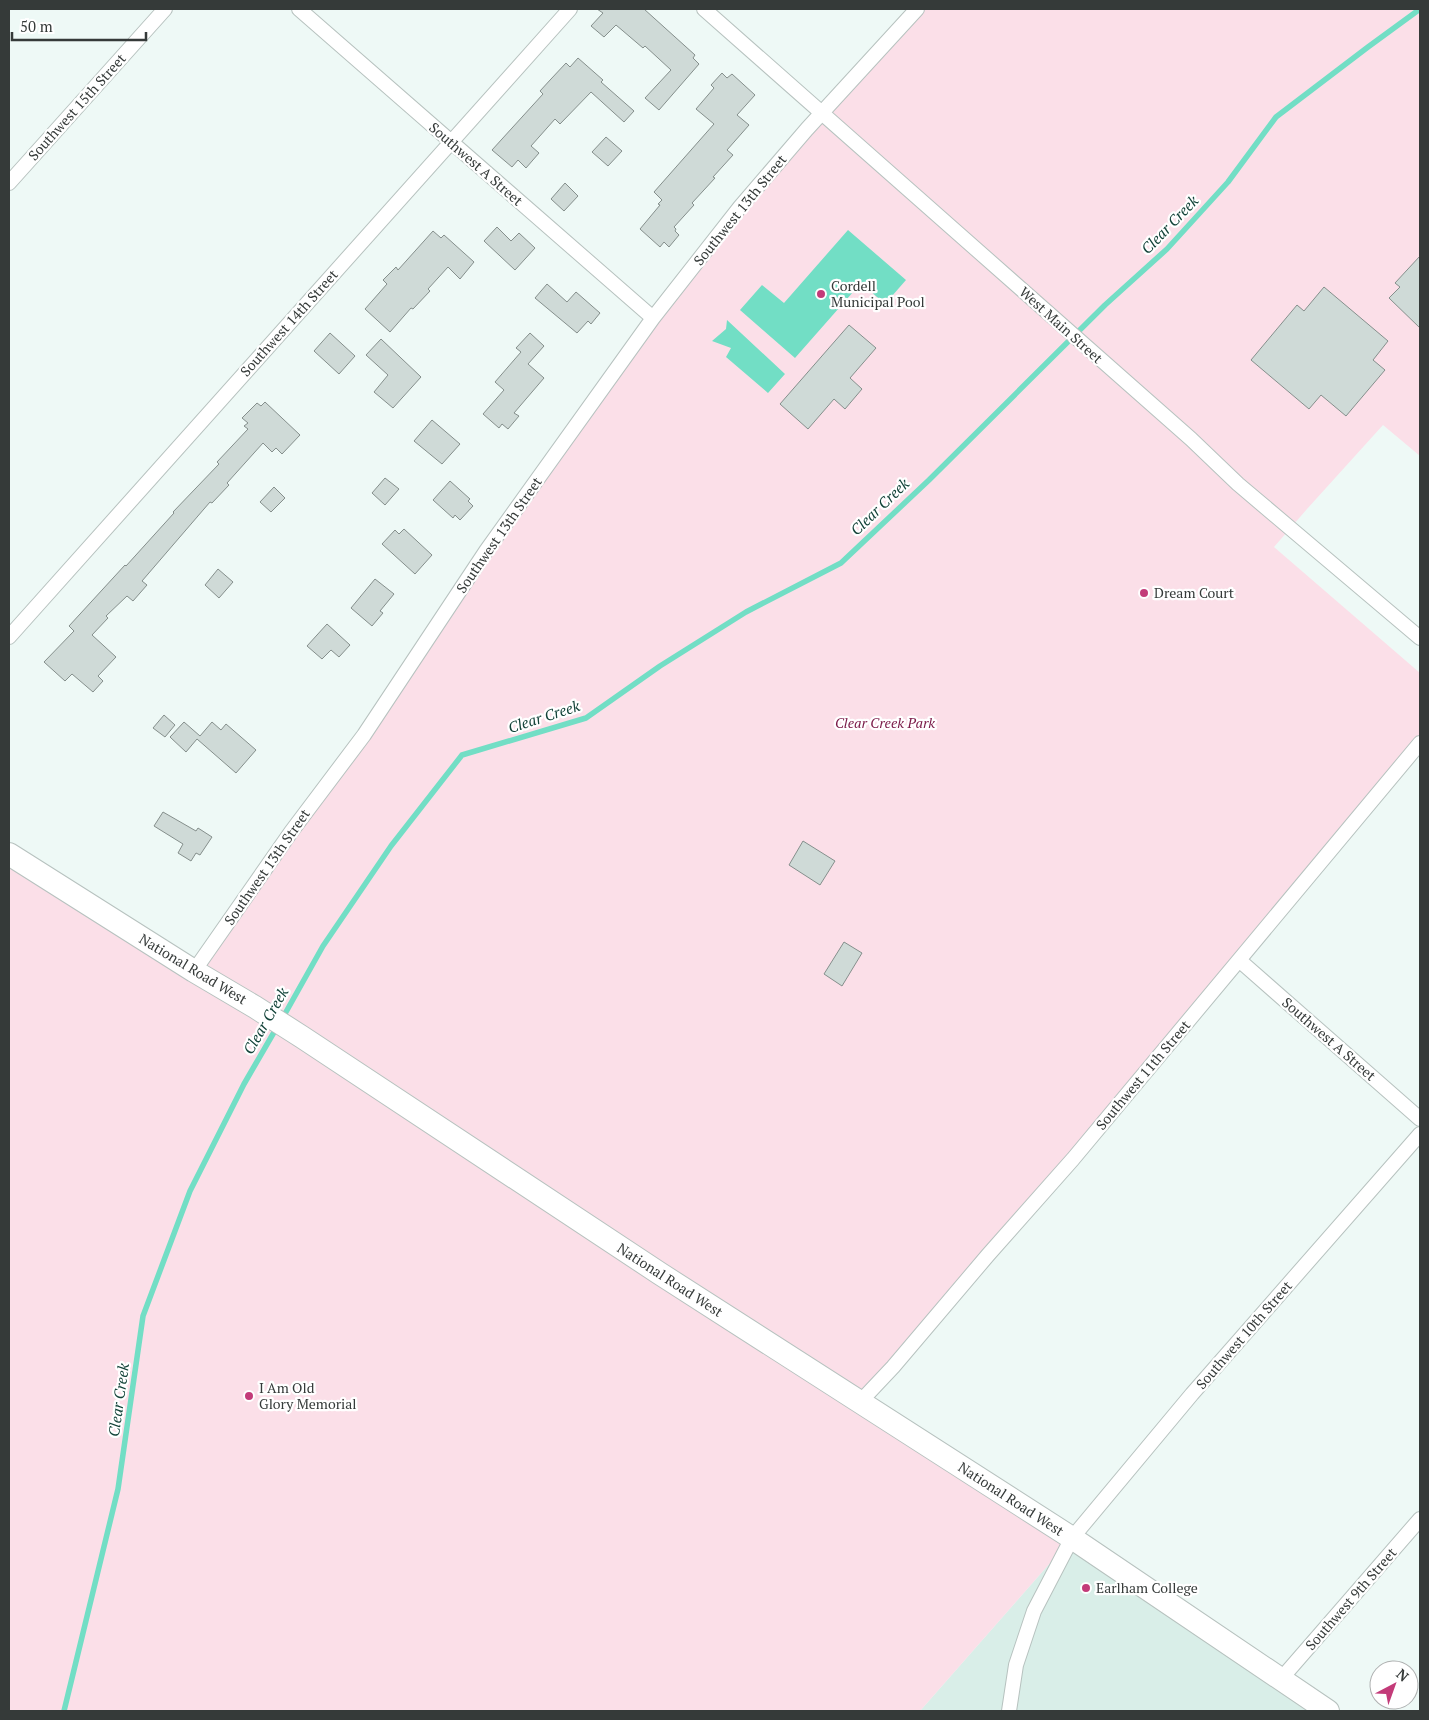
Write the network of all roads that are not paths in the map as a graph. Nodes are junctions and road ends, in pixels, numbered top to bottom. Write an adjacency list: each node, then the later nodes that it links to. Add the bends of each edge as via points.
1 (165, 9): 8 (street, Southwest 15th Street)
2 (299, 9): 7 (street, Southwest A Street)
3 (570, 9): 7 (street, Southwest 14th Street)
4 (704, 9): 6 (street, West Main Street)
5 (917, 9): 6 (street, Southwest 13th Street)
6 (823, 114): 9 (street, Southwest 13th Street, via 740,207); 11 (street, West Main Street, via 1238,484)
7 (450, 142): 9 (street, Southwest A Street); 10 (street, Southwest 14th Street)
8 (9, 183)
9 (653, 318): 15 (street, Southwest 13th Street, via 483,556 364,735)
10 (9, 637)
11 (1420, 638)
12 (1420, 743): 14 (street, Southwest 11th Street)
13 (9, 854): 15 (main road, National Road West)
14 (1238, 960): 16 (street, Southwest A Street); 18 (street, Southwest 11th Street, via 1073,1159)
15 (194, 971): 18 (main road, National Road West, via 302,1037)
16 (1420, 1119)
17 (1420, 1134): 20 (street, Southwest 10th Street, via 1192,1394)
18 (860, 1402): 20 (main road, National Road West)
19 (1420, 1519): 21 (street, Southwest 9th Street)
20 (1072, 1538): 21 (main road, National Road West); 22 (street, Southwest 10th Street, via 1034,1612 1016,1664)
21 (1281, 1678): 23 (main road, National Road West)
22 (1009, 1711)
23 (1328, 1711)

